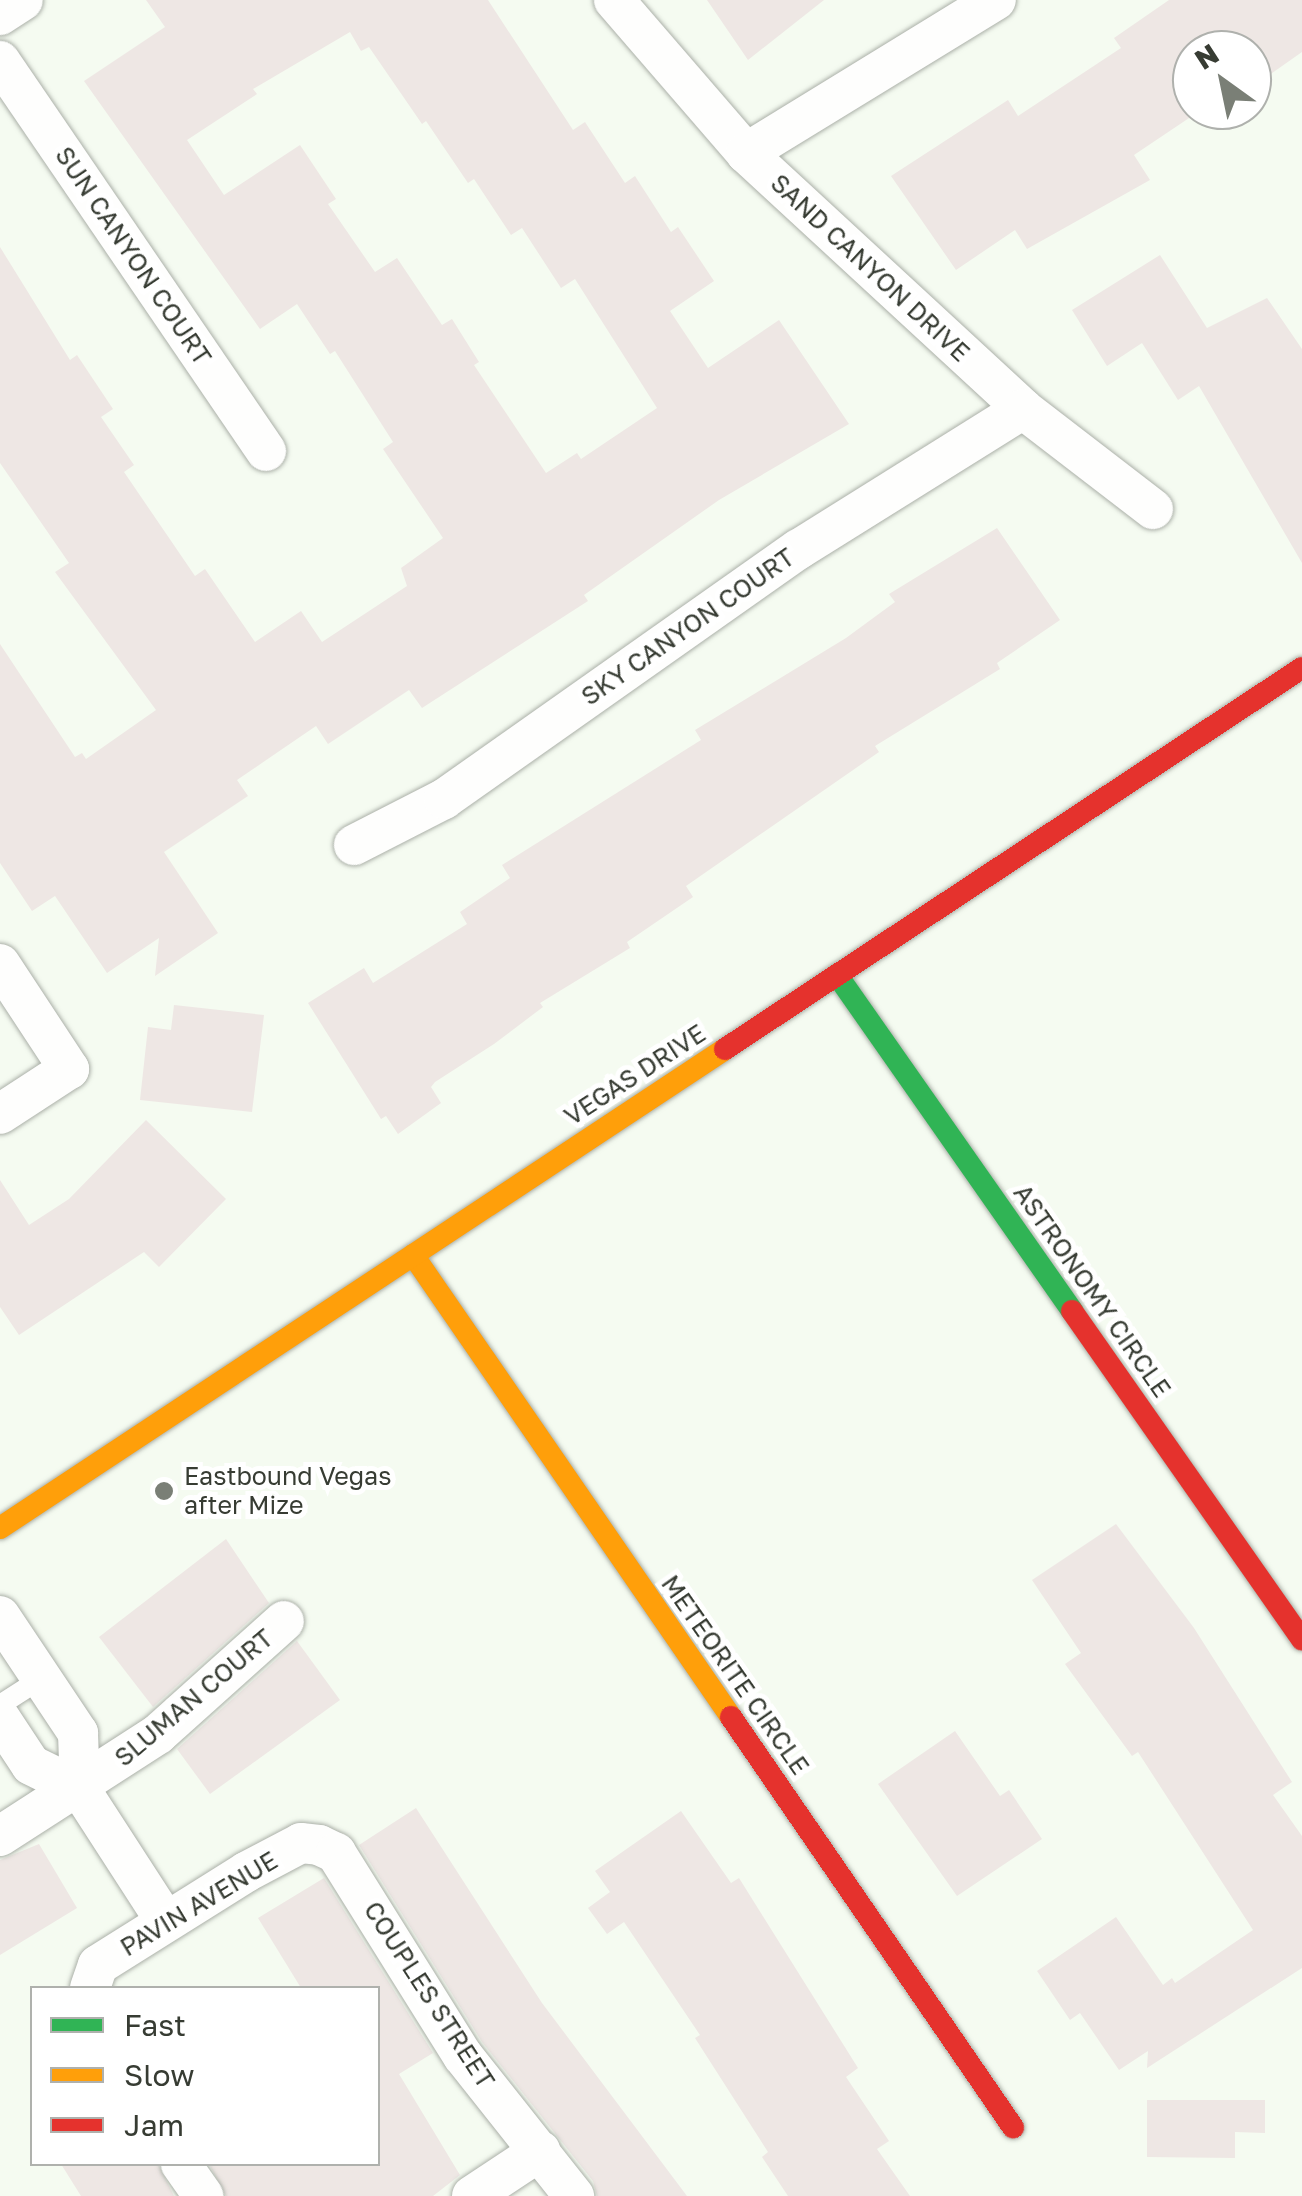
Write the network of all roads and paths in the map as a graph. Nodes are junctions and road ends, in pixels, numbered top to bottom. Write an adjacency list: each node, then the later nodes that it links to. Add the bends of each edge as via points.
1 (23, 0): 4 (street)
2 (614, 0): 6 (street, SAND CANYON DRIVE)
3 (996, 0): 6 (street)
4 (0, 15)
5 (0, 62): 8 (street, SUN CANYON COURT)
6 (746, 153): 7 (street, SAND CANYON DRIVE)
7 (1022, 409): 9 (street, SAND CANYON DRIVE); 11 (street, SKY CANYON COURT, via 799,548 444,799)
8 (266, 451)
9 (1153, 508)
10 (1302, 668): 13 (street, VEGAS DRIVE)
11 (354, 845)
12 (0, 964): 14 (street, via 69,1069)
13 (837, 975): 15 (street, VEGAS DRIVE); 19 (street, ASTRONOMY CIRCLE)
14 (0, 1114)
15 (412, 1255): 16 (street, VEGAS DRIVE); 28 (street, METEORITE CIRCLE)
16 (0, 1528)
17 (0, 1616): 20 (street)
18 (284, 1621): 23 (street, SLUMAN COURT, via 158,1734)
19 (1302, 1640)
20 (42, 1678): 21 (lane); 23 (street, via 78,1733)
21 (0, 1705)
22 (0, 1718): 23 (street, via 32,1765)
23 (80, 1789): 24 (street, SLUMAN COURT); 26 (street)
24 (0, 1836)
25 (319, 1845): 26 (street, PAVIN AVENUE, via 301,1843); 29 (street, COUPLES STREET, via 336,1853 463,2056)
26 (166, 1922): 27 (street, PAVIN AVENUE, via 98,1965)
27 (90, 1985)
28 (1013, 2127)
29 (540, 2151): 32 (street); 33 (street, COUPLES STREET)
30 (182, 2166): 31 (street)
31 (203, 2196)
32 (472, 2196)
33 (574, 2196)

